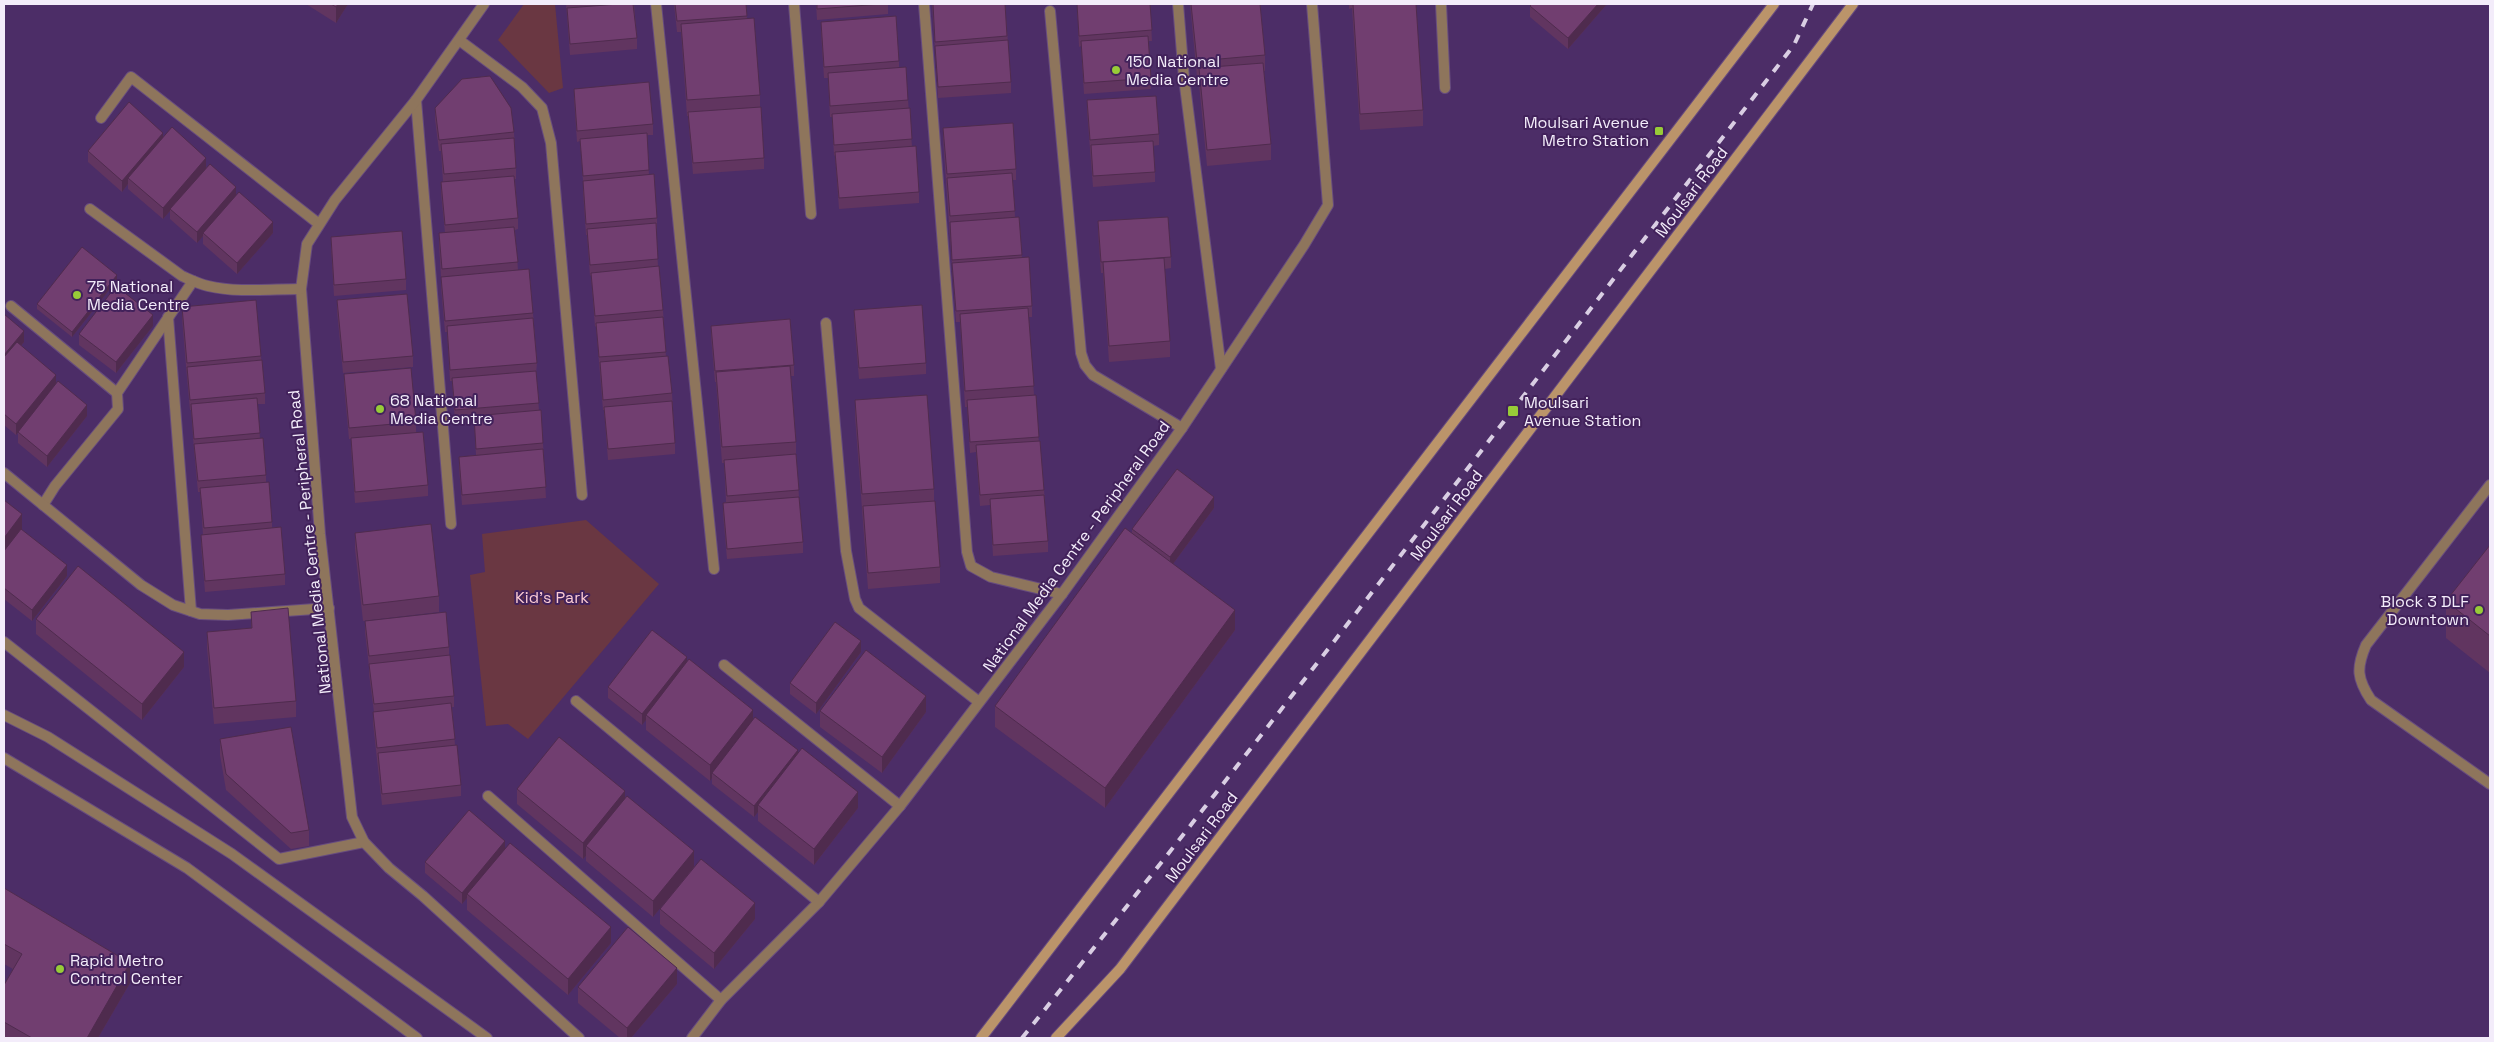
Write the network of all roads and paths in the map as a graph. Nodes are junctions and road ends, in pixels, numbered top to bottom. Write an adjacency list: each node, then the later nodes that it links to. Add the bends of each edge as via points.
1 (484, 4): 11 (street, National Media Centre - Peripheral Road)
2 (656, 4): 31 (street)
3 (794, 4): 16 (street)
4 (924, 4): 32 (street, via 967,552 971,566 991,577)
5 (1178, 4): 23 (street, via 1185,88)
6 (1312, 4): 23 (street, National Media Centre - Peripheral Road, via 1328,205)
7 (1441, 4): 12 (street)
8 (1774, 4): 51 (street)
9 (1853, 4): 52 (street, Moulsari Road, via 1120,969)
10 (1050, 12): 25 (street, via 1081,353 1085,365 1094,375)
11 (459, 40): 13 (street, National Media Centre - Peripheral Road); 28 (street, via 522,87 542,108 551,142)
12 (1445, 88)
13 (416, 100): 17 (street, National Media Centre - Peripheral Road); 30 (street)
14 (101, 118): 17 (street, via 131,77)
15 (90, 209): 18 (street)
16 (811, 214)
17 (319, 224): 19 (street, National Media Centre - Peripheral Road, via 307,244)
18 (193, 281): 19 (street, via 230,288); 21 (street)
19 (301, 290): 33 (street, National Media Centre - Peripheral Road)
20 (11, 306): 24 (street)
21 (168, 317): 24 (street); 34 (street)
22 (826, 324): 38 (street, via 846,551 855,599 859,608)
23 (1221, 369): 25 (street, National Media Centre - Peripheral Road)
24 (117, 393): 29 (street, via 118,410)
25 (1182, 428): 32 (street, National Media Centre - Peripheral Road)
26 (4, 473): 29 (street)
27 (2490, 486): 41 (street, via 2366,645 2358,671 2371,700)
28 (582, 495)
29 (42, 505): 34 (street, via 141,586 172,605)
30 (451, 524)
31 (714, 569)
32 (1062, 594): 38 (street, National Media Centre - Peripheral Road)
33 (329, 608): 34 (street, via 228,615); 44 (street, National Media Centre - Peripheral Road, via 352,817)
34 (191, 611)
35 (4, 642): 44 (street, via 279,859)
36 (724, 665): 43 (street)
37 (576, 700): 45 (street)
38 (979, 702): 43 (street, National Media Centre - Peripheral Road)
39 (4, 715): 48 (street, via 48,737 232,854)
40 (4, 758): 47 (street, via 187,868)
41 (2490, 784)
42 (488, 796): 46 (street)
43 (900, 806): 45 (street, National Media Centre - Peripheral Road)
44 (364, 842): 49 (street, National Media Centre - Peripheral Road)
45 (819, 902): 46 (street, National Media Centre - Peripheral Road)
46 (721, 1000): 50 (street, National Media Centre - Peripheral Road)
47 (417, 1038)
48 (487, 1038)
49 (580, 1038)
50 (692, 1038)
51 (981, 1038)
52 (1056, 1038)

